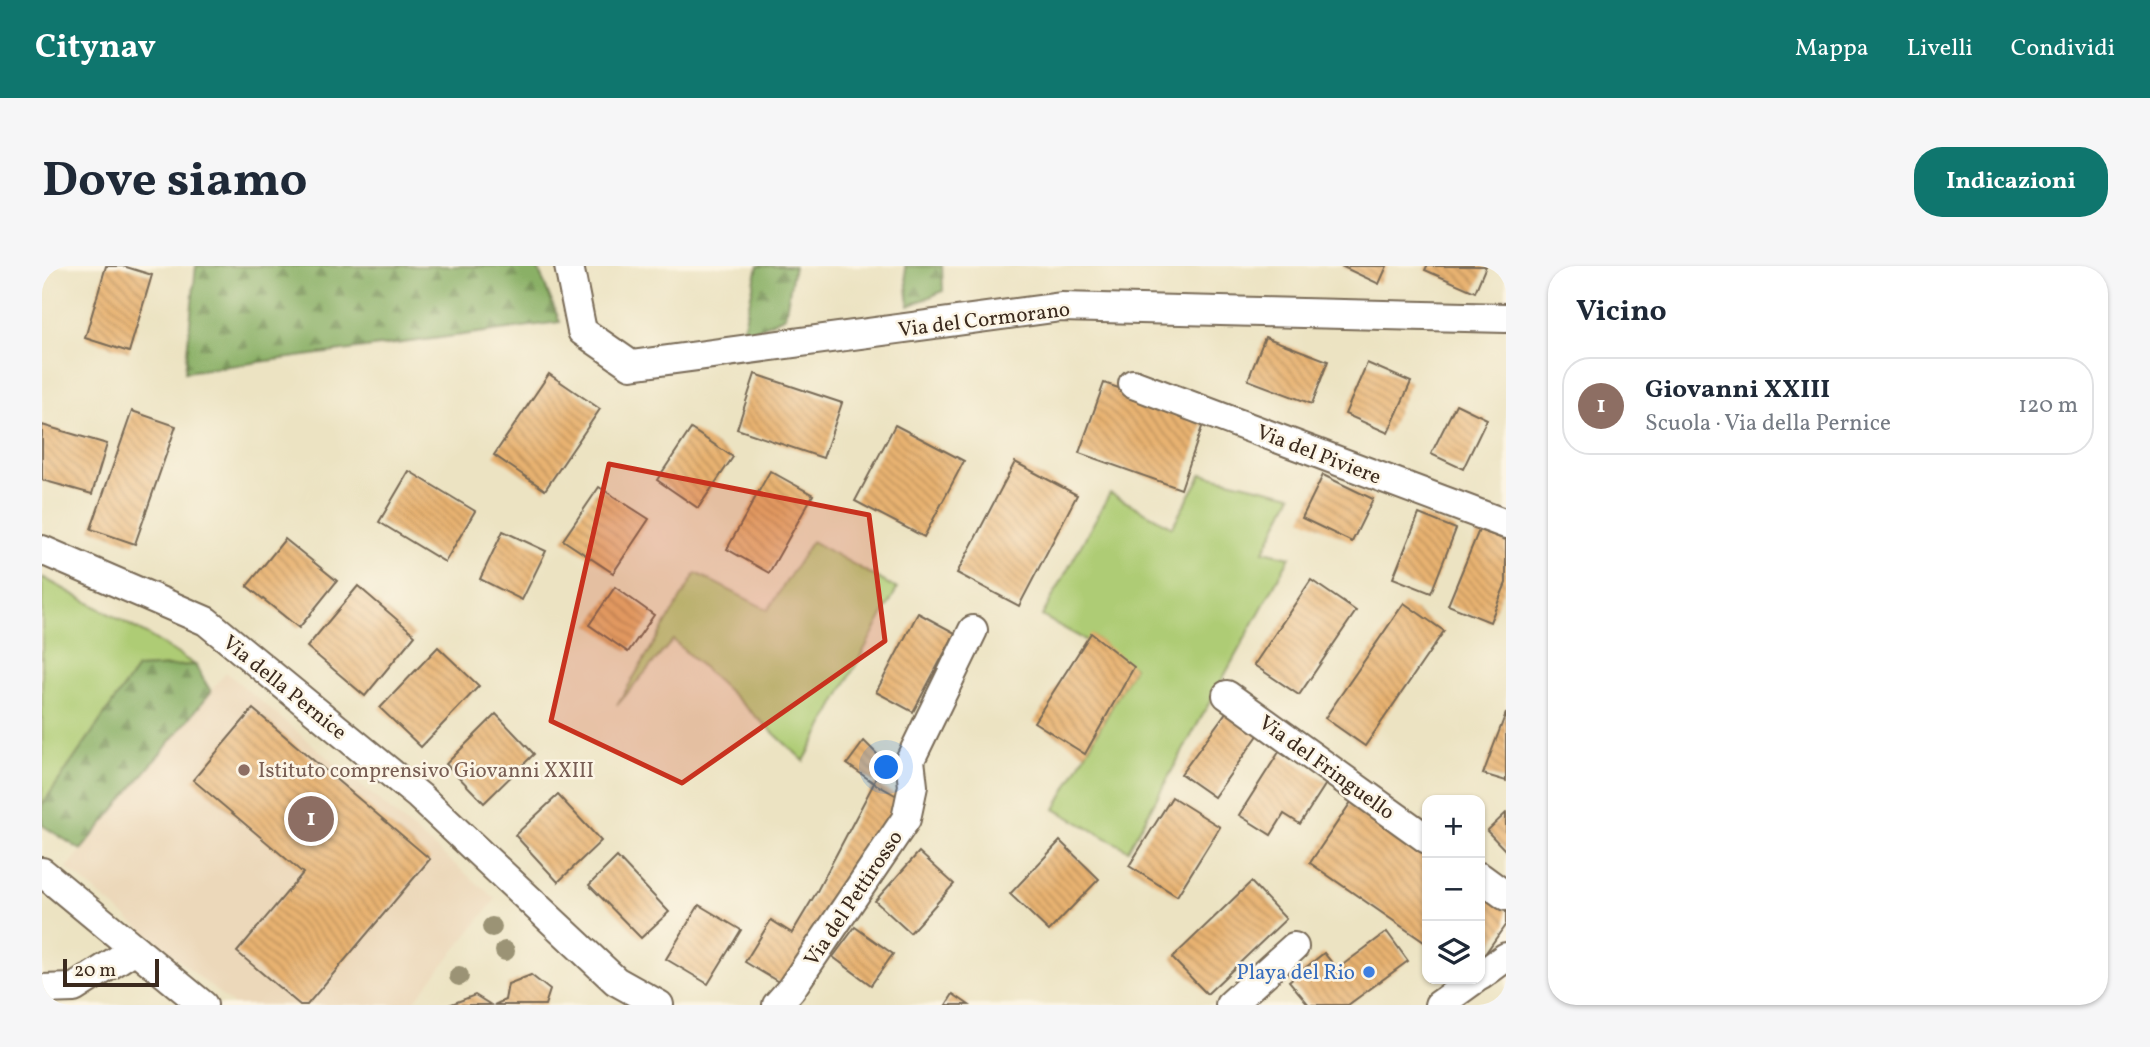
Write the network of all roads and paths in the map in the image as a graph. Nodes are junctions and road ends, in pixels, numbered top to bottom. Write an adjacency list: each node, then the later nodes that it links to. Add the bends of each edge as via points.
1 (569, 266): 2 (street, Via del Cormorano, via 582,331 631,365 1061,307)
2 (1506, 318)
3 (1133, 384): 4 (street, Via del Piviere)
4 (1506, 524)
5 (42, 550): 19 (street, Via della Pernice, via 205,621 419,796 616,981)
6 (973, 630): 20 (street, Via del Pettirosso, via 910,760 913,786 906,819)
7 (1227, 695): 8 (street, Via del Fringuello)
8 (1422, 835)
9 (42, 872): 13 (street)
10 (1485, 880): 11 (street)
11 (1506, 895)
12 (1294, 947): 21 (street)
13 (135, 949): 17 (street, via 74,988); 18 (street)
14 (1506, 957): 15 (street)
15 (1485, 972)
16 (1468, 984): 22 (street)
17 (42, 989)
18 (203, 1005)
19 (659, 1005)
20 (777, 1005)
21 (1230, 1005)
22 (1439, 1005)

